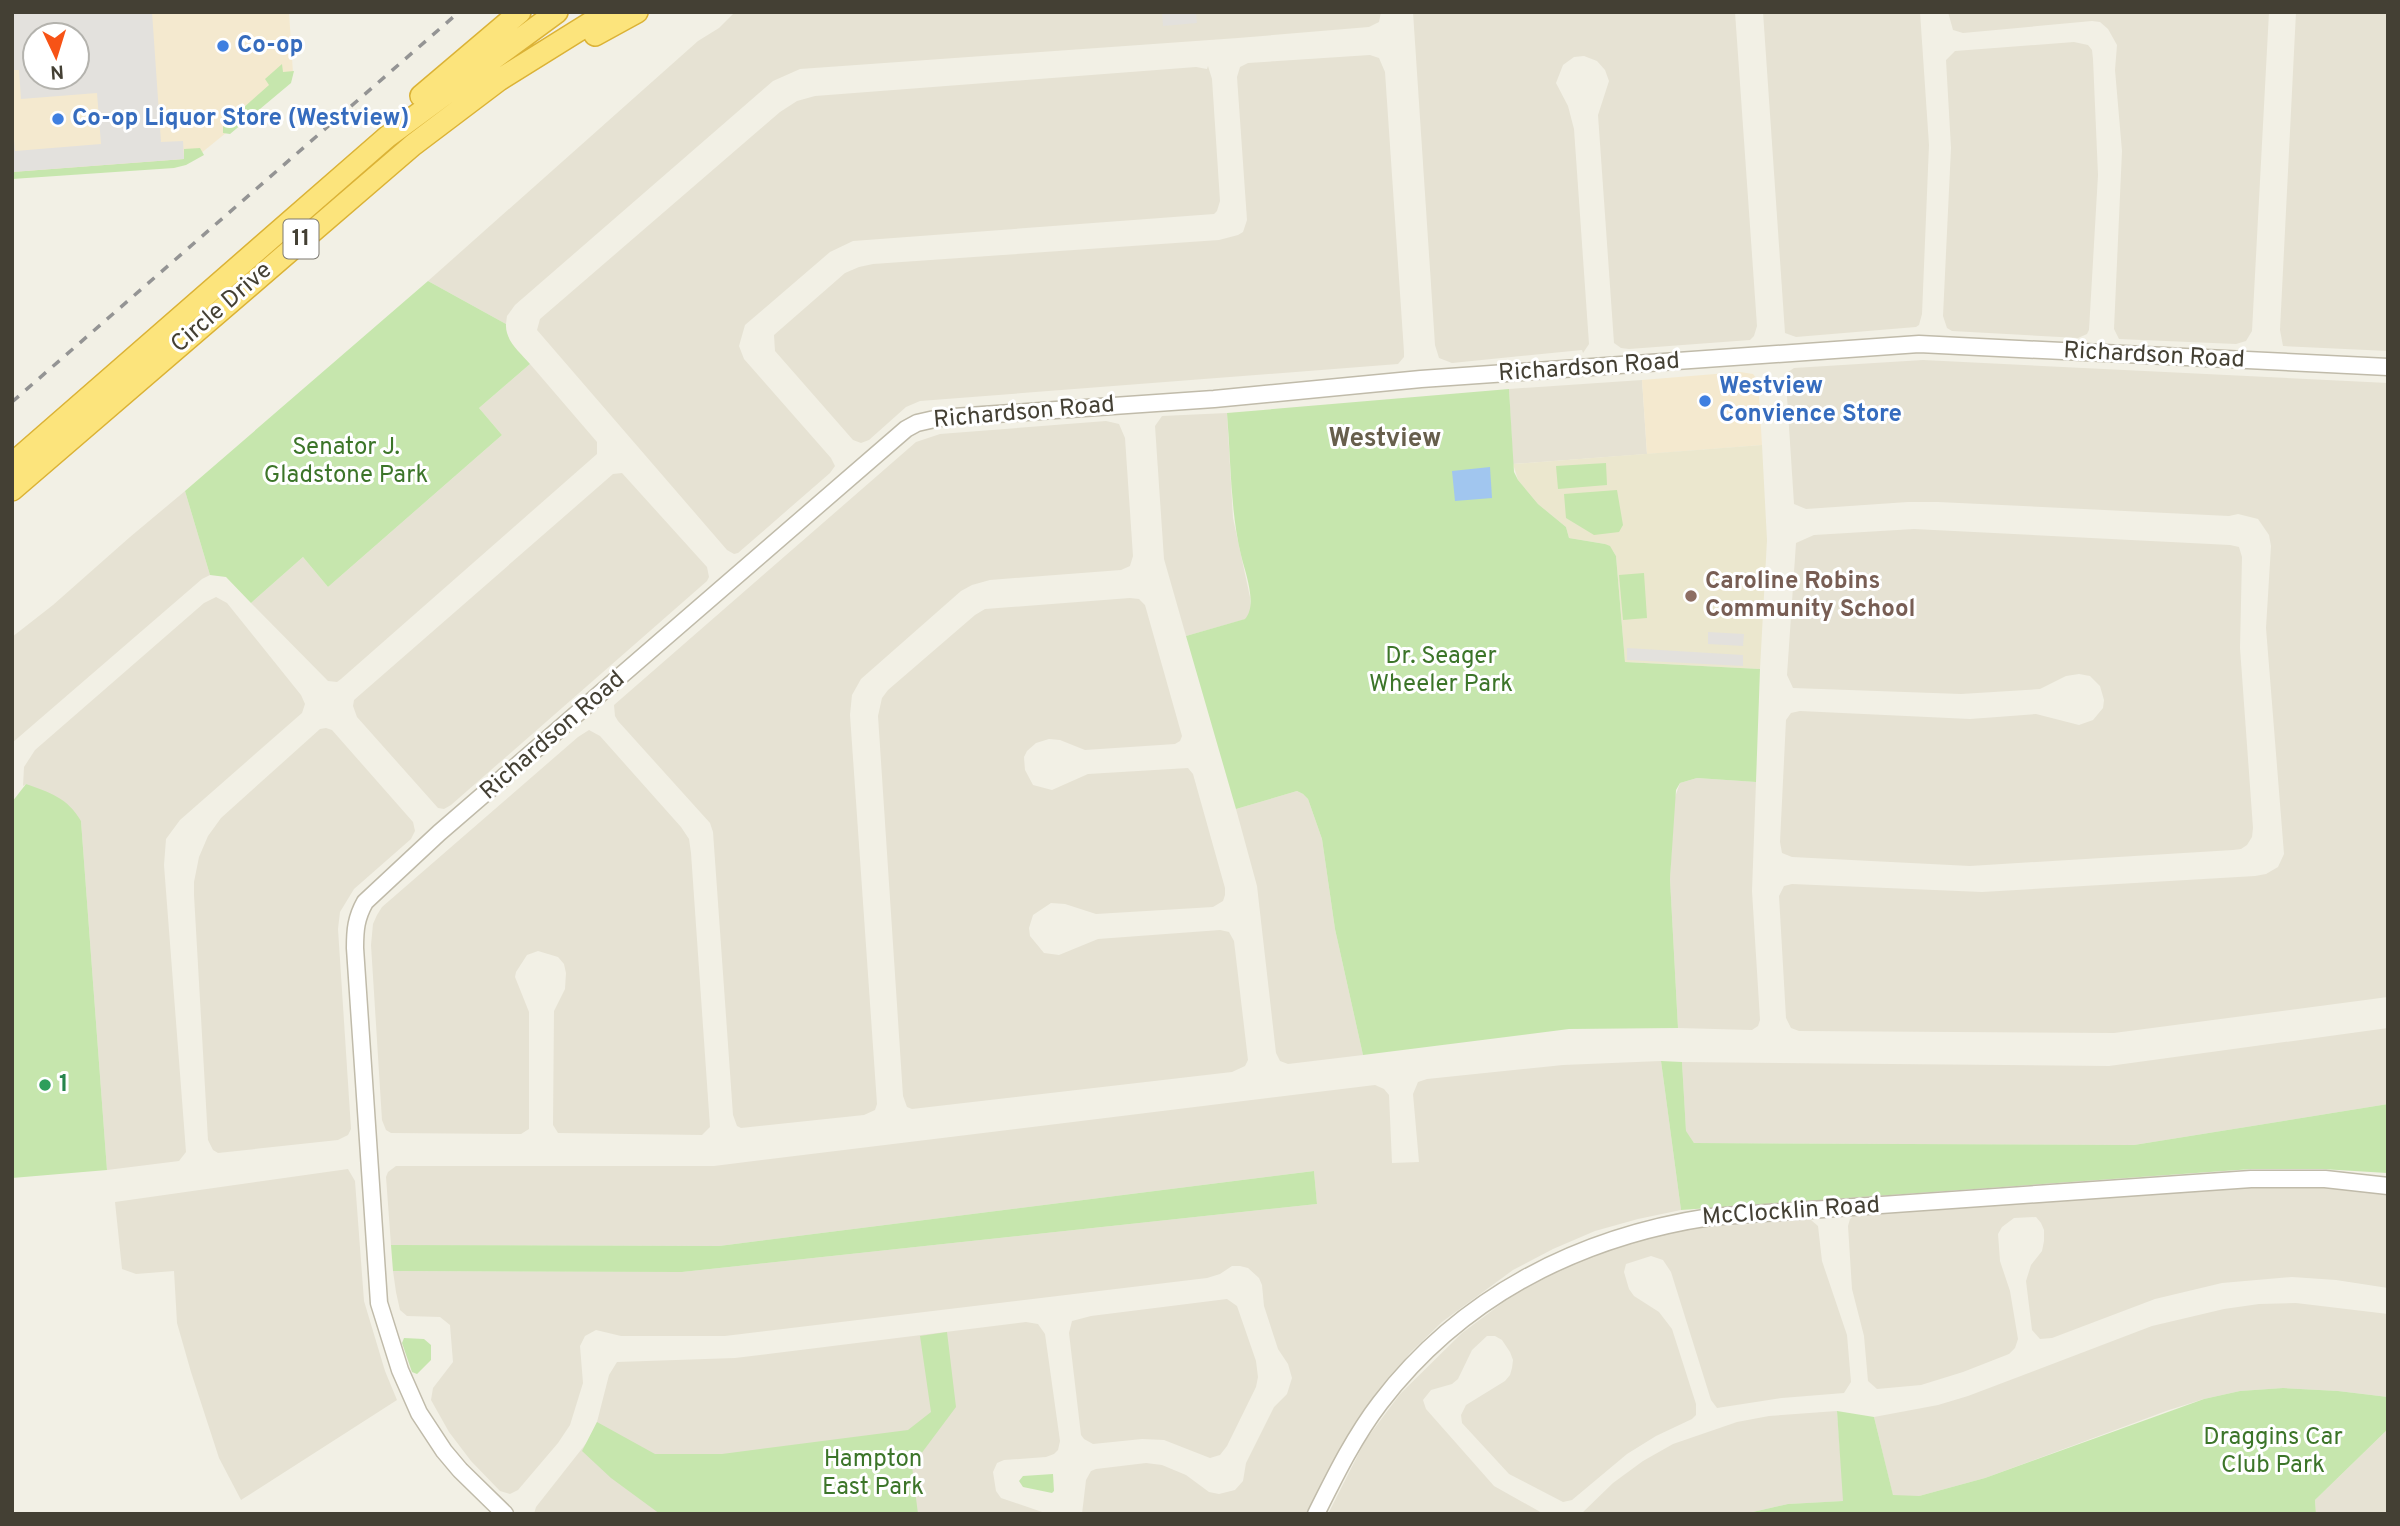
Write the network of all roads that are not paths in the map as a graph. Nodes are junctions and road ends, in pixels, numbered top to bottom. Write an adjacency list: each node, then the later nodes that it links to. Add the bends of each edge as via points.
1 (520, 12): 6 (highway, via 396,117)
2 (557, 12): 6 (highway, Circle Drive / 11)
3 (608, 12): 5 (highway, Circle Drive / 11)
4 (637, 12): 5 (highway)
5 (447, 118): 9 (highway, Circle Drive / 11)
6 (387, 137): 8 (highway, Circle Drive / 11)
7 (2388, 367): 11 (street, Richardson Road, via 1919,344 939,418 906,429 439,834 365,902 354,926 379,1303 400,1370 425,1423 460,1470)
8 (12, 464)
9 (12, 490)
10 (2388, 1186): 12 (street, McClocklin Road, via 2325,1179 2251,1179 1710,1217 1632,1232 1528,1275 1430,1348 1366,1423)
11 (505, 1514)
12 (1316, 1514)

